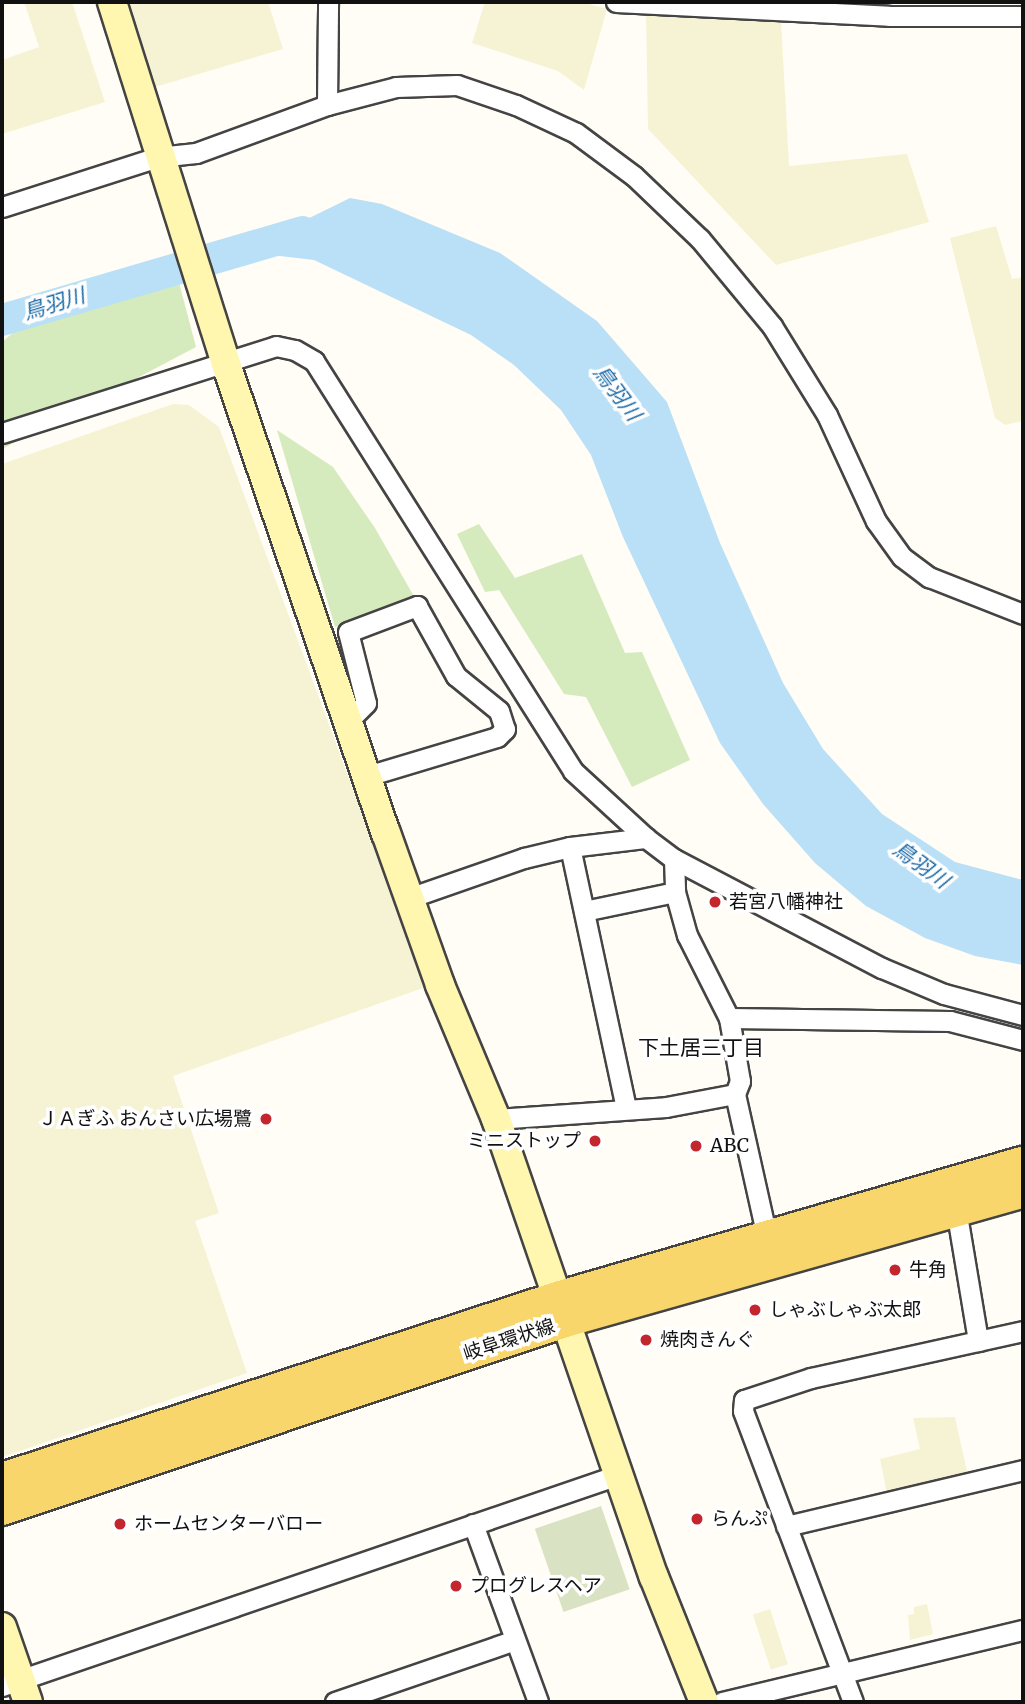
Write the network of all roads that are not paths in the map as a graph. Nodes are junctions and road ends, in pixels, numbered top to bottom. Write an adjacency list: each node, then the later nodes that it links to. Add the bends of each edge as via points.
1 (111, 2): 7 (street)
2 (328, 2): 6 (street)
3 (616, 2): 4 (street, via 889,16)
4 (996, 7): 5 (street)
5 (1023, 16)
6 (327, 105): 7 (street); 11 (street, via 396,87 457,85 516,104 595,147 634,176 700,239 772,326 827,415 876,522 902,557 929,577)
7 (161, 164): 8 (street); 9 (street)
8 (3, 206)
9 (224, 354): 10 (street); 12 (street); 14 (street, via 275,346 295,349 314,361 573,771)
10 (2, 433)
11 (1023, 614)
12 (349, 720): 13 (street); 13 (street, via 366,703 348,632 416,606 456,676 499,711 505,729 497,737)
13 (367, 776): 18 (street)
14 (646, 838): 15 (street); 16 (street)
15 (570, 846): 18 (street); 19 (street)
16 (674, 859): 17 (street); 20 (street, via 882,968 944,994)
17 (675, 892): 19 (street); 21 (street, via 703,974)
18 (409, 898): 25 (street)
19 (584, 911): 24 (street)
20 (1023, 1015)
21 (729, 1018): 22 (street, via 950,1021); 23 (street, via 740,1082)
22 (1023, 1040)
23 (735, 1094): 24 (street, via 666,1107); 29 (street)
24 (626, 1108): 25 (street)
25 (496, 1119): 30 (street)
26 (1023, 1163): 29 (main road, 岐阜環状線)
27 (1023, 1191): 28 (main road, 岐阜環状線)
28 (956, 1209): 30 (main road, 岐阜環状線); 32 (street)
29 (767, 1237): 30 (main road, 岐阜環状線)
30 (561, 1310): 34 (street); 35 (main road, 岐阜環状線); 36 (main road, 岐阜環状線)
31 (1023, 1331): 32 (street)
32 (978, 1342): 38 (street, via 811,1378 744,1401 743,1411)
33 (1023, 1470): 38 (street)
34 (618, 1475): 37 (street); 46 (street)
35 (2, 1479)
36 (2, 1509)
37 (473, 1524): 41 (street); 43 (street)
38 (786, 1526): 42 (street)
39 (2, 1627): 43 (street)
40 (1023, 1630): 42 (street)
41 (515, 1640): 44 (street); 45 (street)
42 (839, 1672): 47 (street); 48 (street)
43 (17, 1689)
44 (335, 1702)
45 (538, 1702)
46 (704, 1702)
47 (722, 1702)
48 (853, 1702)

